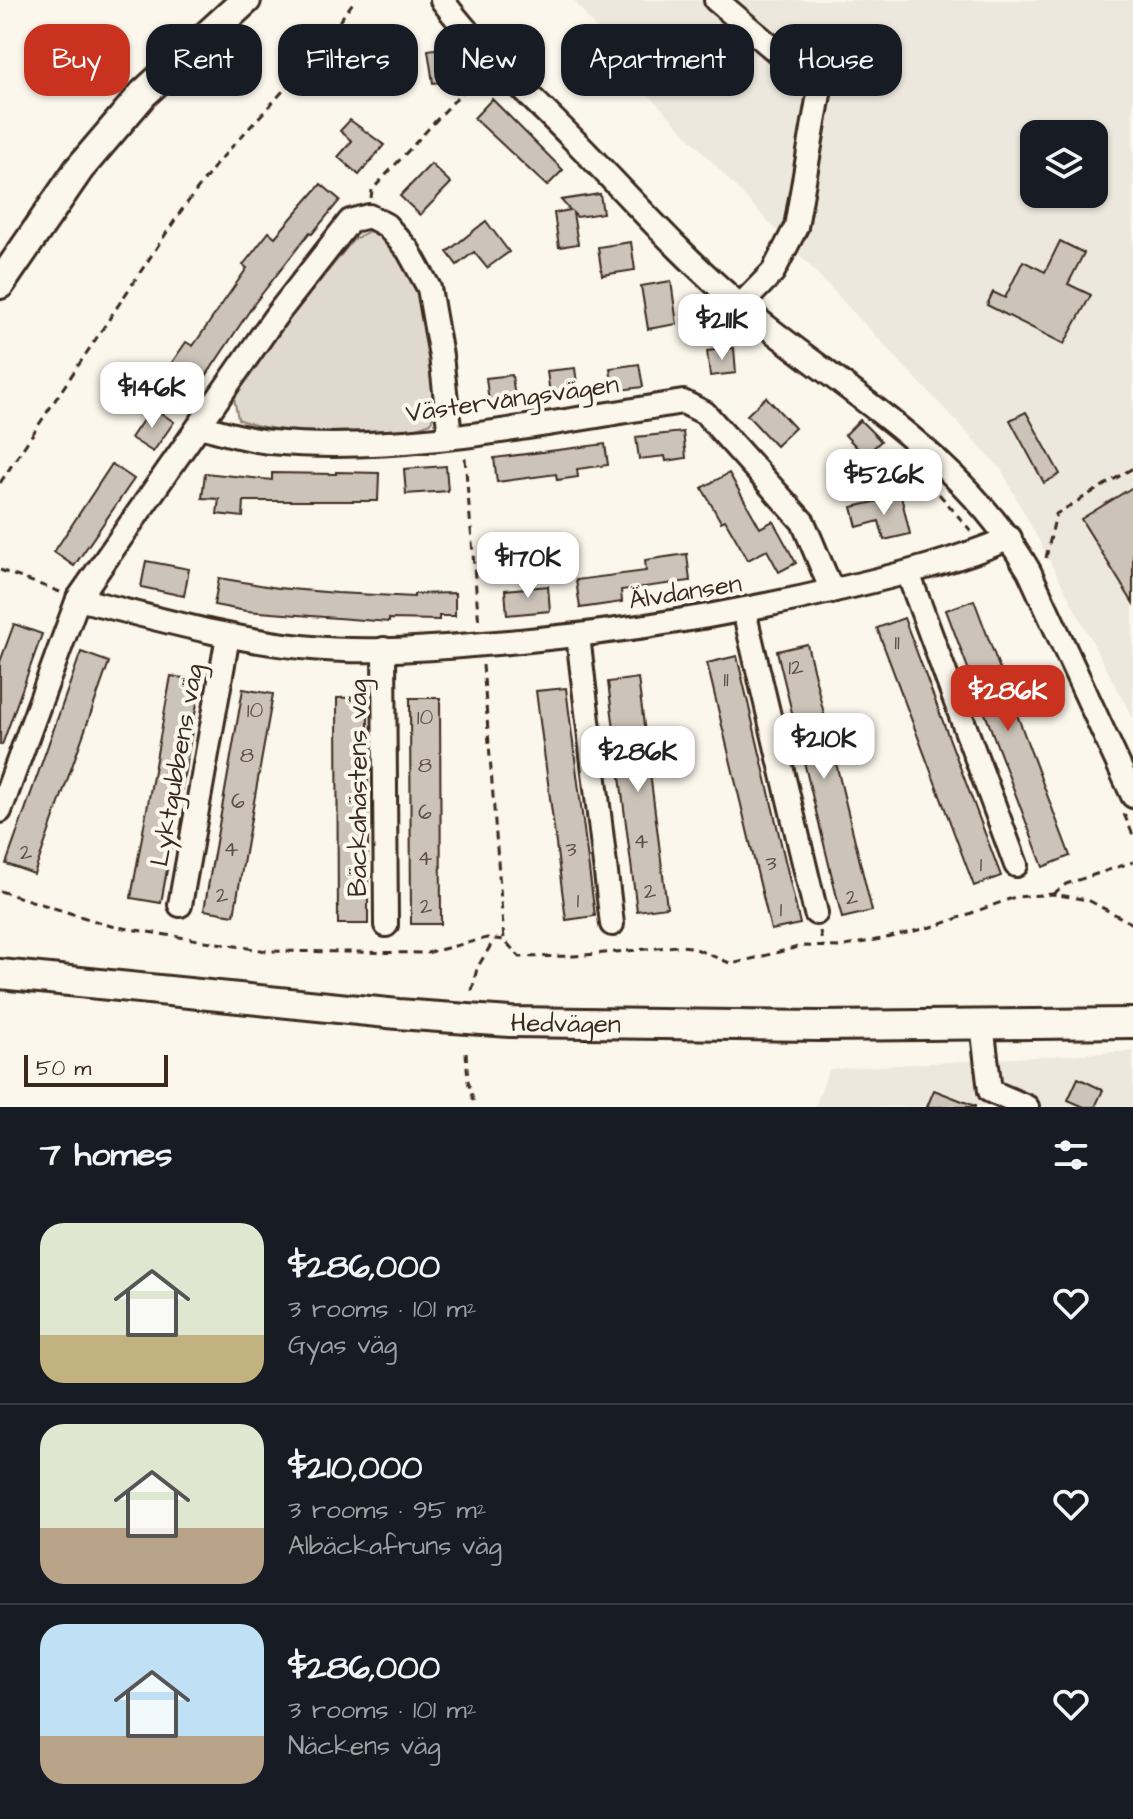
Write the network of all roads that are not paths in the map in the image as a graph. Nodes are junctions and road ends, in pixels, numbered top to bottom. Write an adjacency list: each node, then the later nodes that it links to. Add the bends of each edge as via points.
1 (246, 0): 4 (main road, via 143,94 79,169)
2 (442, 0): 5 (street, via 713,283)
3 (716, 0): 5 (street, via 820,88 796,227 773,272)
4 (0, 284)
5 (741, 305): 8 (street, via 935,458)
6 (200, 426): 7 (street, Västervångsvägen, via 269,442 363,445); 7 (street, via 350,221 369,216 386,225 408,250 429,288); 11 (street)
7 (456, 435): 10 (street, Västervångsvägen, via 683,402 705,413 803,522)
8 (1010, 538): 9 (street, Älvdansen); 16 (street, via 1029,571)
9 (908, 573): 10 (street, Älvdansen); 18 (street)
10 (832, 591): 12 (street, Älvdansen)
11 (78, 599): 13 (street, Älvdansen); 17 (street)
12 (744, 611): 14 (street, Älvdansen); 20 (street)
13 (228, 636): 15 (street, Älvdansen, via 304,647); 19 (street, Lyktgubbens väg)
14 (578, 636): 15 (street, Älvdansen); 21 (street)
15 (384, 649): 22 (street, Bäckahästens väg)
16 (1126, 801)
17 (0, 811)
18 (1016, 865)
19 (180, 905)
20 (816, 913)
21 (612, 924)
22 (386, 925)
23 (0, 974): 25 (main road, Hedvägen, via 510,1022)
24 (1133, 1023): 25 (main road, Hedvägen)
25 (982, 1024): 26 (street, via 990,1091)
26 (1027, 1107)

